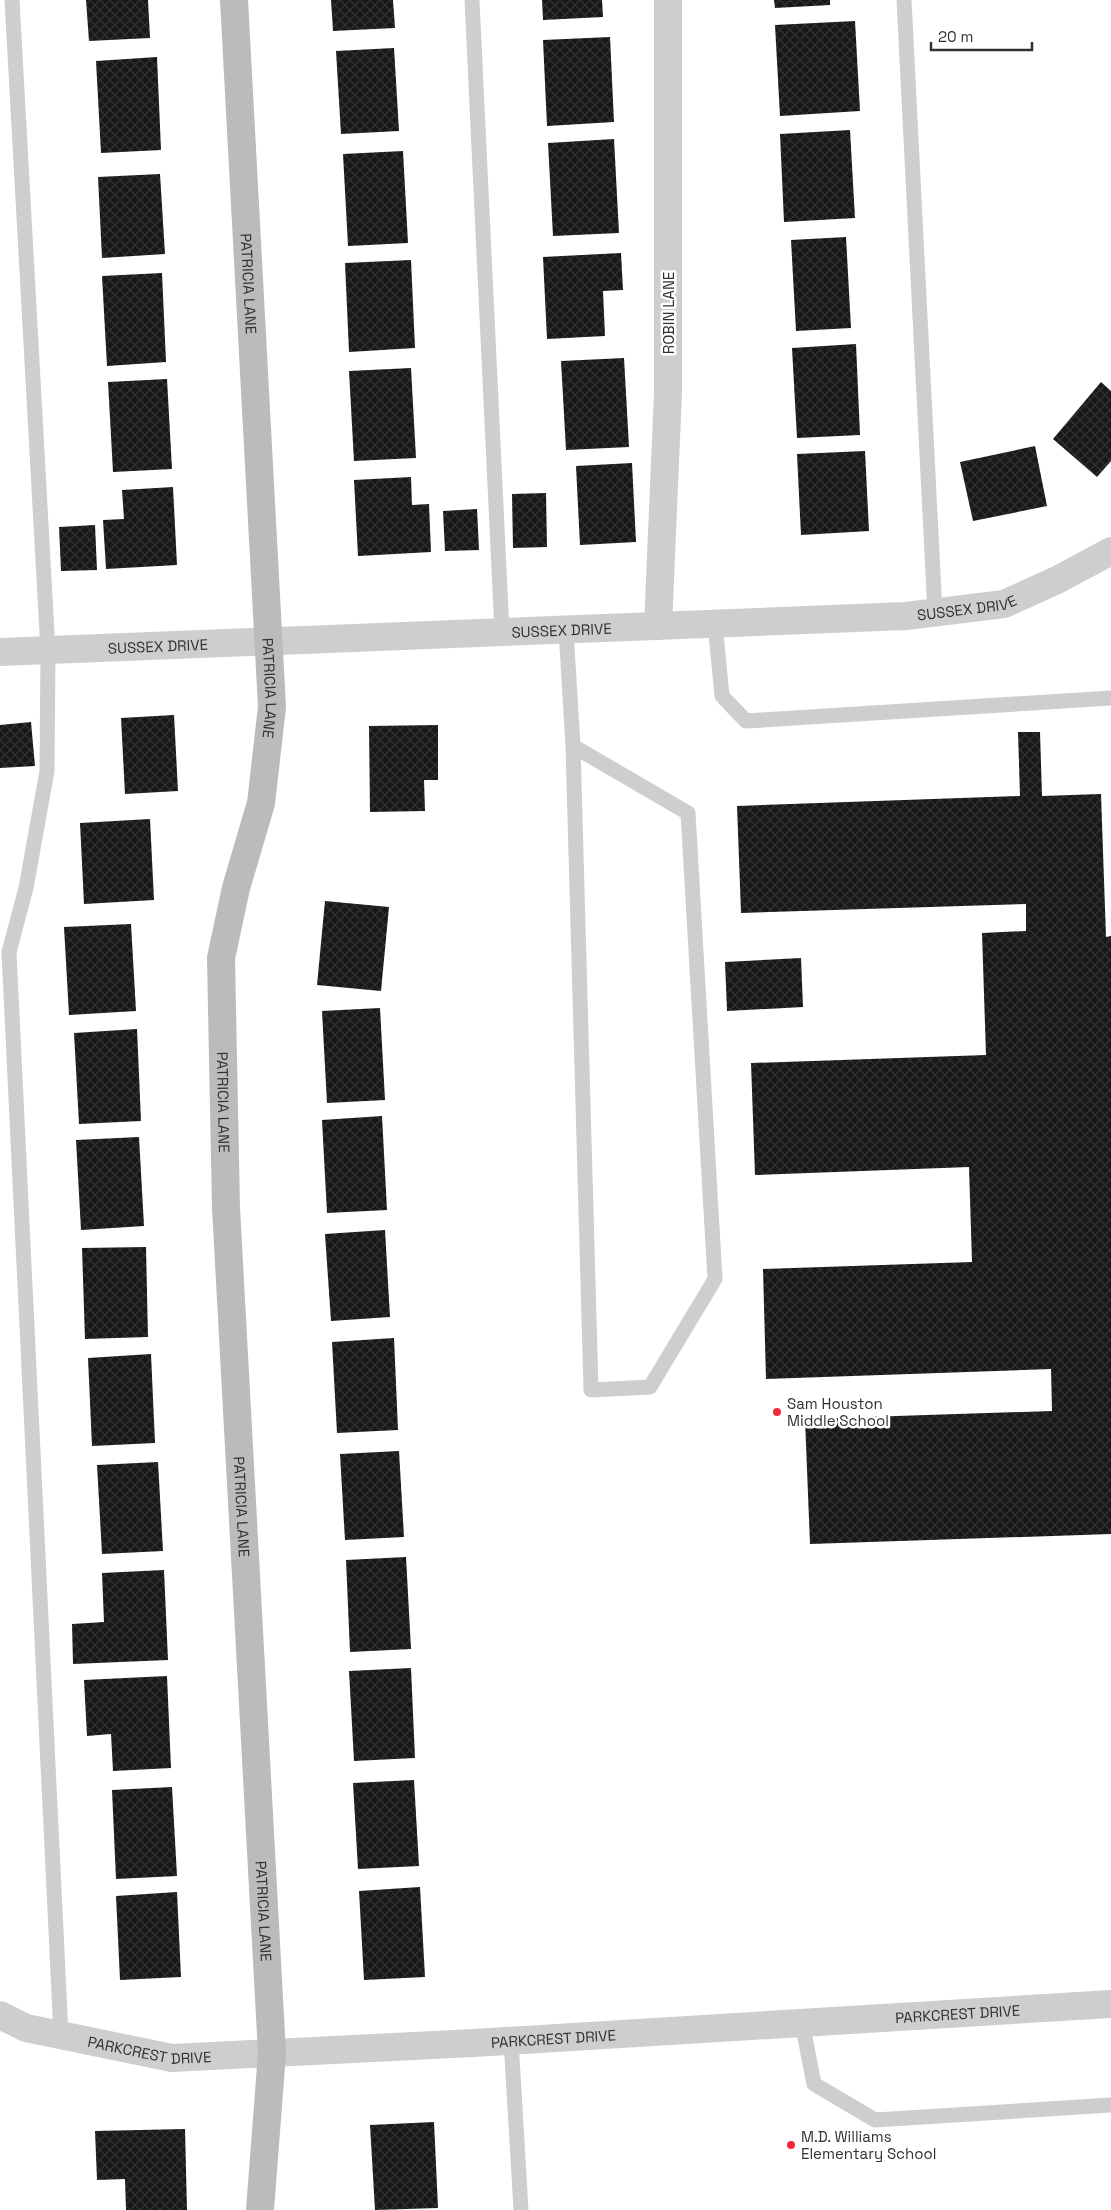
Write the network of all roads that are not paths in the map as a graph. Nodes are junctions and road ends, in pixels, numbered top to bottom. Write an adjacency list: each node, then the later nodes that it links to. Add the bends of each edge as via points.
1 (12, 0): 13 (lane)
2 (234, 0): 12 (street, PATRICIA LANE)
3 (472, 0): 11 (lane)
4 (668, 0): 9 (street, ROBIN LANE, via 668,393)
5 (904, 0): 7 (lane)
6 (1111, 551): 7 (street, SUSSEX DRIVE, via 1004,604)
7 (935, 613): 8 (street, SUSSEX DRIVE)
8 (715, 624): 9 (street, SUSSEX DRIVE); 15 (lane, via 722,696 746,721)
9 (658, 626): 10 (street, SUSSEX DRIVE)
10 (566, 630): 11 (street, SUSSEX DRIVE); 16 (lane)
11 (502, 632): 12 (street, SUSSEX DRIVE)
12 (270, 642): 13 (street, SUSSEX DRIVE); 22 (street, PATRICIA LANE, via 272,707 261,803 236,888 221,958 226,1208)
13 (48, 651): 14 (street, SUSSEX DRIVE); 20 (lane, via 47,771 26,888 9,952)
14 (0, 652)
15 (1111, 698)
16 (574, 746): 16 (lane, via 688,813 715,1279 650,1387 591,1390)
17 (1111, 2004): 19 (street, PARKCREST DRIVE)
18 (0, 2015): 20 (street, PARKCREST DRIVE, via 26,2028)
19 (802, 2022): 21 (street, PARKCREST DRIVE); 23 (lane, via 814,2084 875,2120)
20 (61, 2035): 22 (street, PARKCREST DRIVE, via 172,2058)
21 (511, 2040): 22 (street, PARKCREST DRIVE); 25 (lane)
22 (272, 2053): 24 (street, PATRICIA LANE)
23 (1111, 2105)
24 (260, 2210)
25 (521, 2210)

